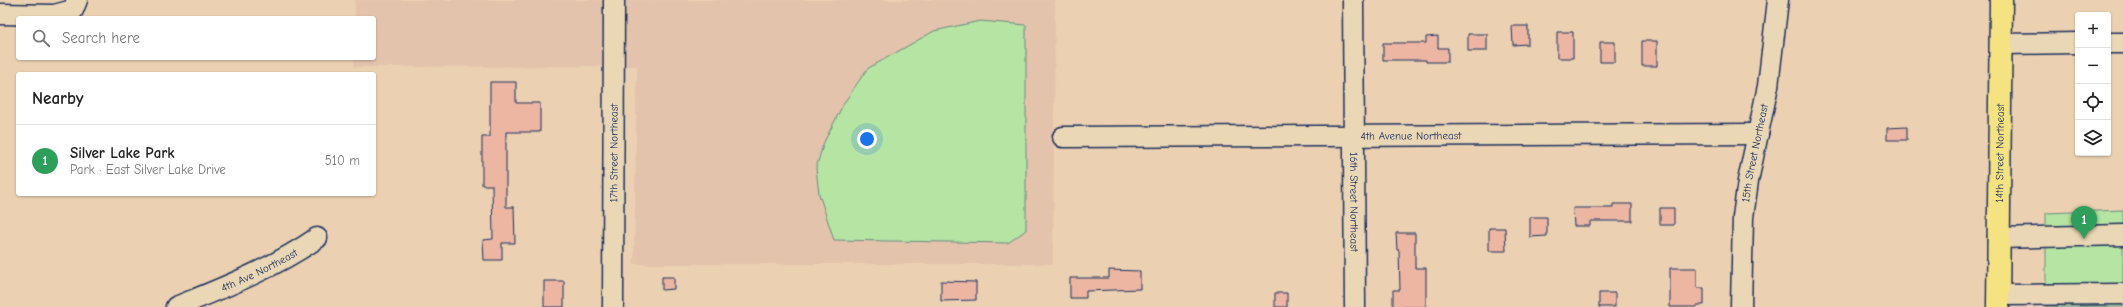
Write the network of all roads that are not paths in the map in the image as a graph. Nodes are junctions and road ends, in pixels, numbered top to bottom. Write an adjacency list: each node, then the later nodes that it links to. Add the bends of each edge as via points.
1 (614, 0): 20 (street, 17th Street Northeast)
2 (1353, 0): 12 (street, 16th Street Northeast)
3 (1778, 0): 11 (street, 15th Street Northeast, via 1768,86)
4 (2001, 0): 10 (main road, 14th Street Northeast)
5 (75, 5): 6 (street, via 54,15)
6 (0, 14)
7 (2075, 43): 10 (street)
8 (2111, 43): 9 (street)
9 (2123, 43)
10 (2001, 44): 16 (main road, 14th Street Northeast)
11 (1758, 134): 12 (street, 4th Avenue Northeast); 22 (street, 15th Street Northeast, via 1743,217)
12 (1354, 136): 13 (street, 4th Avenue Northeast); 21 (street, 16th Street Northeast)
13 (1063, 137)
14 (2123, 235): 16 (street)
15 (317, 238): 19 (street, 4th Ave Northeast, via 292,256)
16 (1998, 238): 18 (main road, 14th Street Northeast)
17 (2123, 294): 18 (street)
18 (1998, 301)
19 (176, 307)
20 (613, 307)
21 (1355, 307)
22 (1741, 307)

